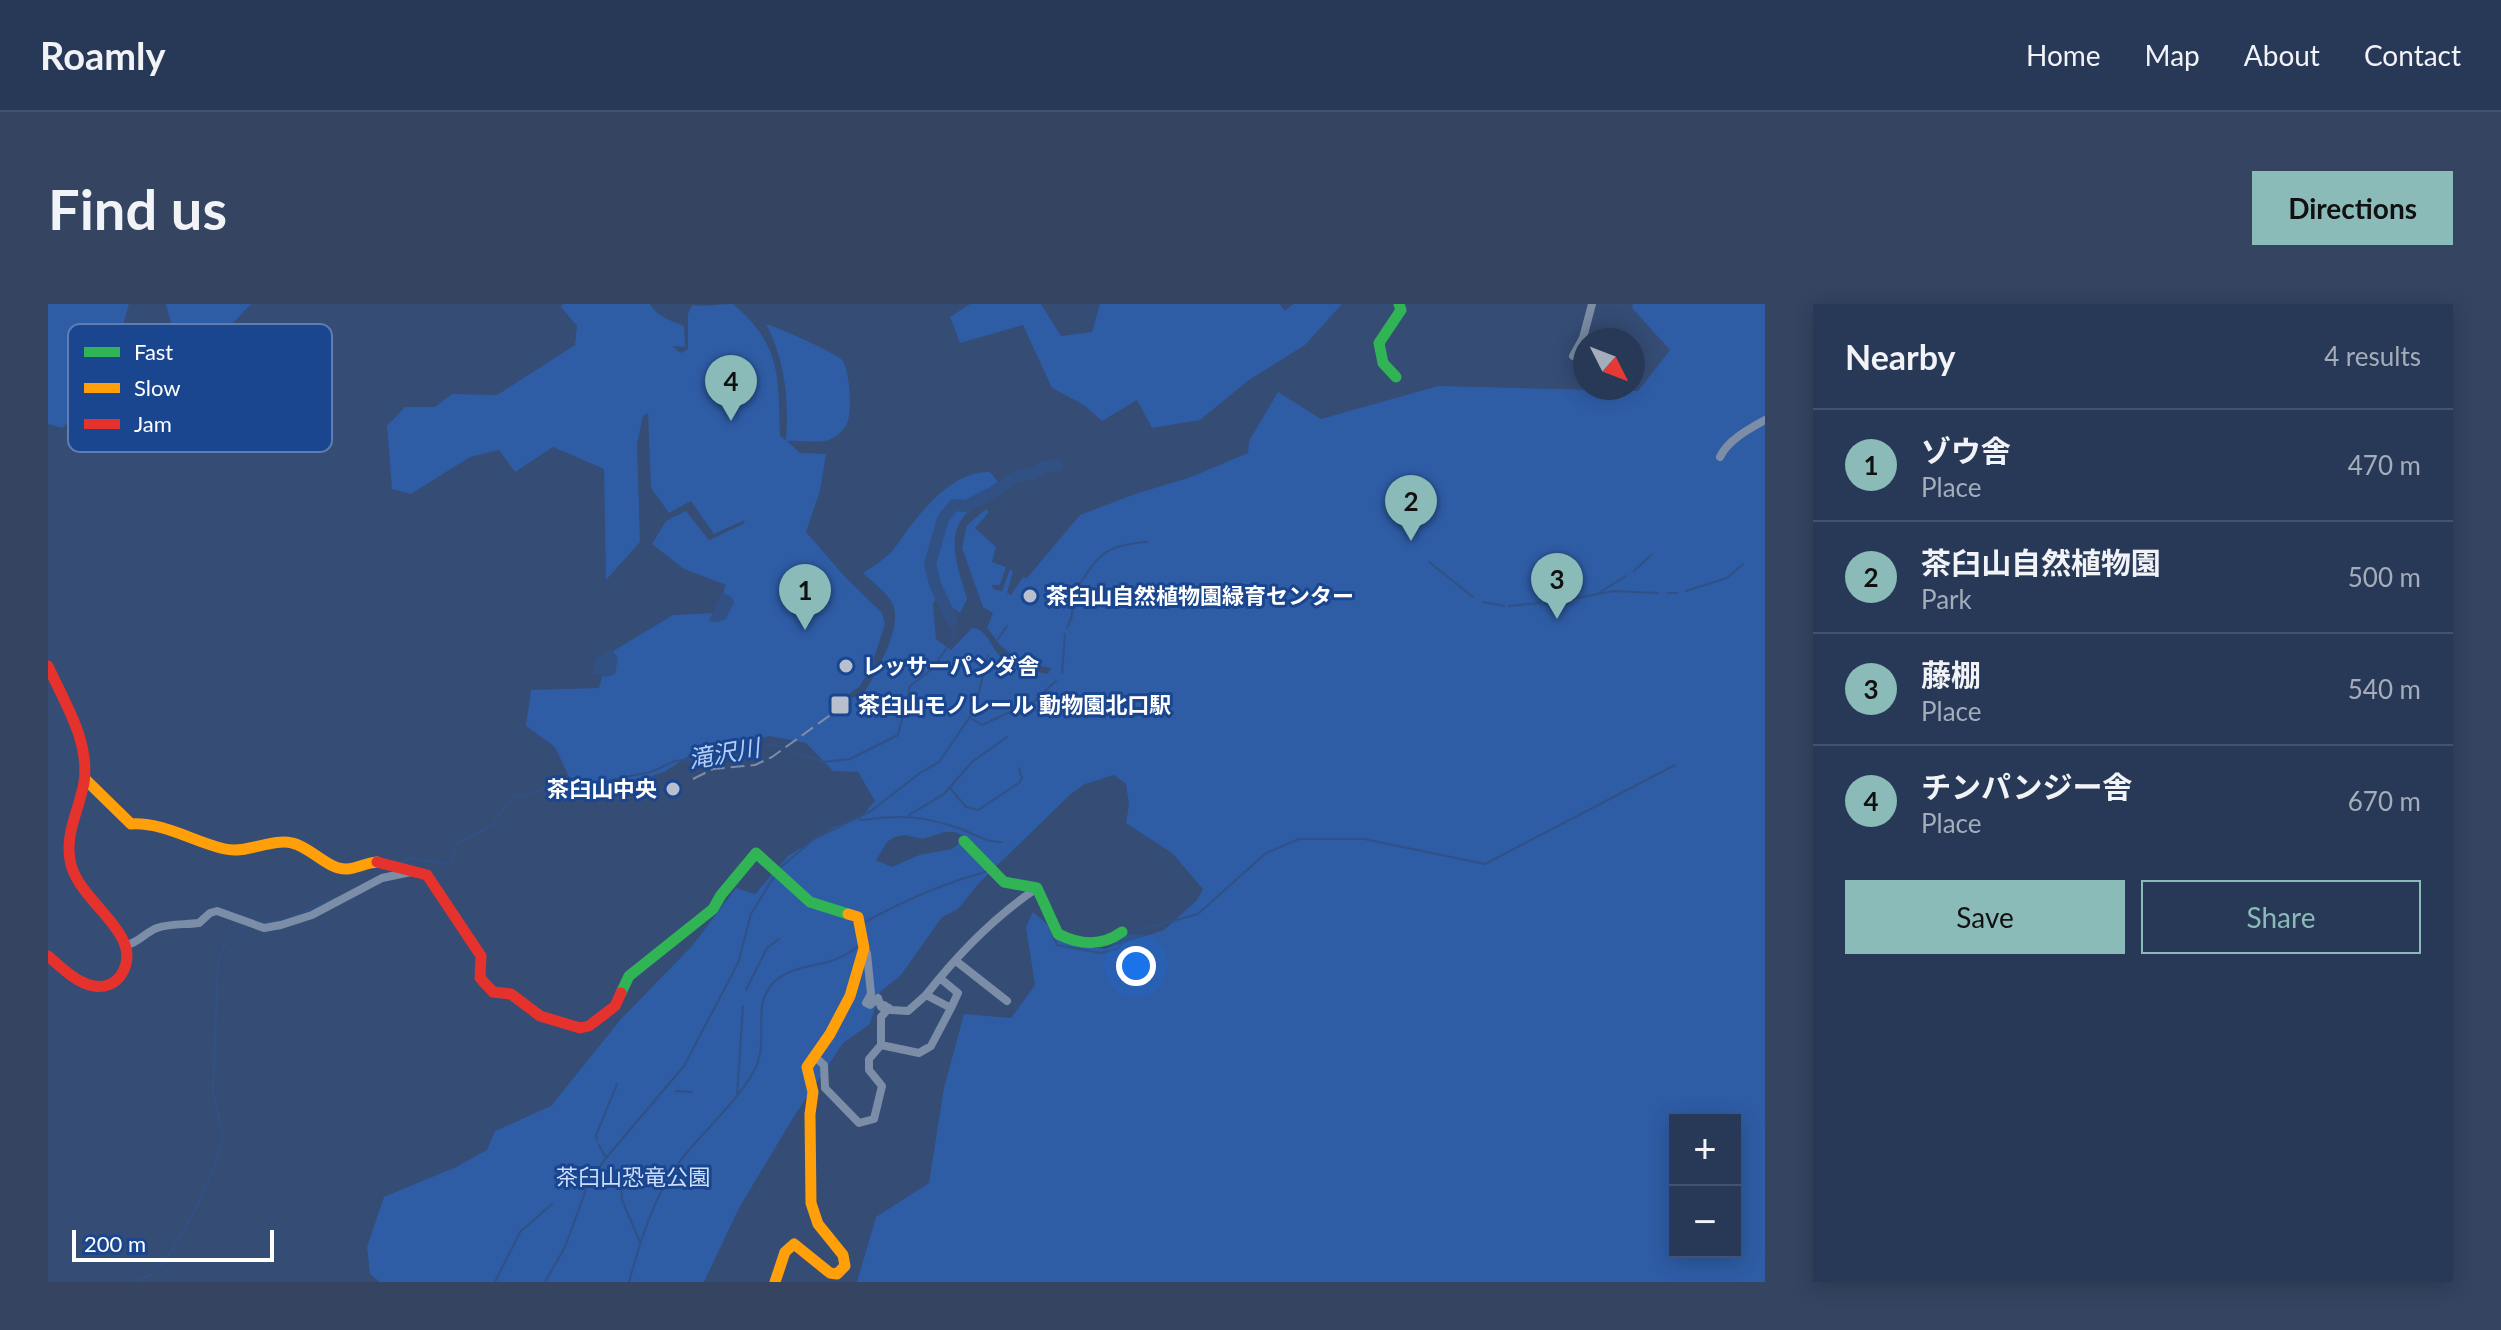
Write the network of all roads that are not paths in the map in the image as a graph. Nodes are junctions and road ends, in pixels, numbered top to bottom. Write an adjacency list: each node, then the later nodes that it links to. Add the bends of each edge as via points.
1 (1399, 304): 4 (street, via 1401,310 1379,343 1383,363)
2 (1592, 304): 3 (street)
3 (1586, 328)
4 (1396, 377)
5 (1765, 420): 6 (street, via 1723,449)
6 (1720, 457)
7 (48, 666): 8 (street, via 83,744)
8 (85, 779): 10 (street, via 131,824 149,823 233,851 291,842 340,868 378,862); 13 (street, via 69,833 69,859 76,882)
9 (964, 841): 11 (street, via 1004,882)
10 (416, 871): 13 (street, via 382,878 288,924 264,928 217,911 199,923 155,928); 14 (street, via 432,880 478,950 483,983 570,1027 589,1026 615,1006 629,976 713,909 756,853 810,902 858,917)
11 (1037, 888): 12 (street, via 1058,934 1065,938 1101,945); 16 (street, via 1006,909)
12 (1122, 932)
13 (127, 945): 15 (street, via 121,975 102,987 82,982)
14 (864, 948): 20 (street, via 871,994 866,1003 878,998 881,1007); 23 (street, via 847,1005)
15 (48, 956)
16 (956, 961): 17 (street); 19 (street)
17 (941, 979): 18 (street); 21 (street, via 958,993)
18 (926, 995): 20 (street, via 908,1011); 21 (street)
19 (1007, 1001)
20 (889, 1008): 22 (street, via 881,1017)
21 (951, 1008): 22 (street, via 927,1050 909,1053)
22 (881, 1045): 23 (street, via 869,1059 869,1070 882,1086 874,1119 866,1122 859,1123 825,1088 824,1065)
23 (814, 1056): 24 (street, via 807,1067 813,1092 811,1203 845,1266 829,1274 794,1244 785,1252)
24 (775, 1282)

